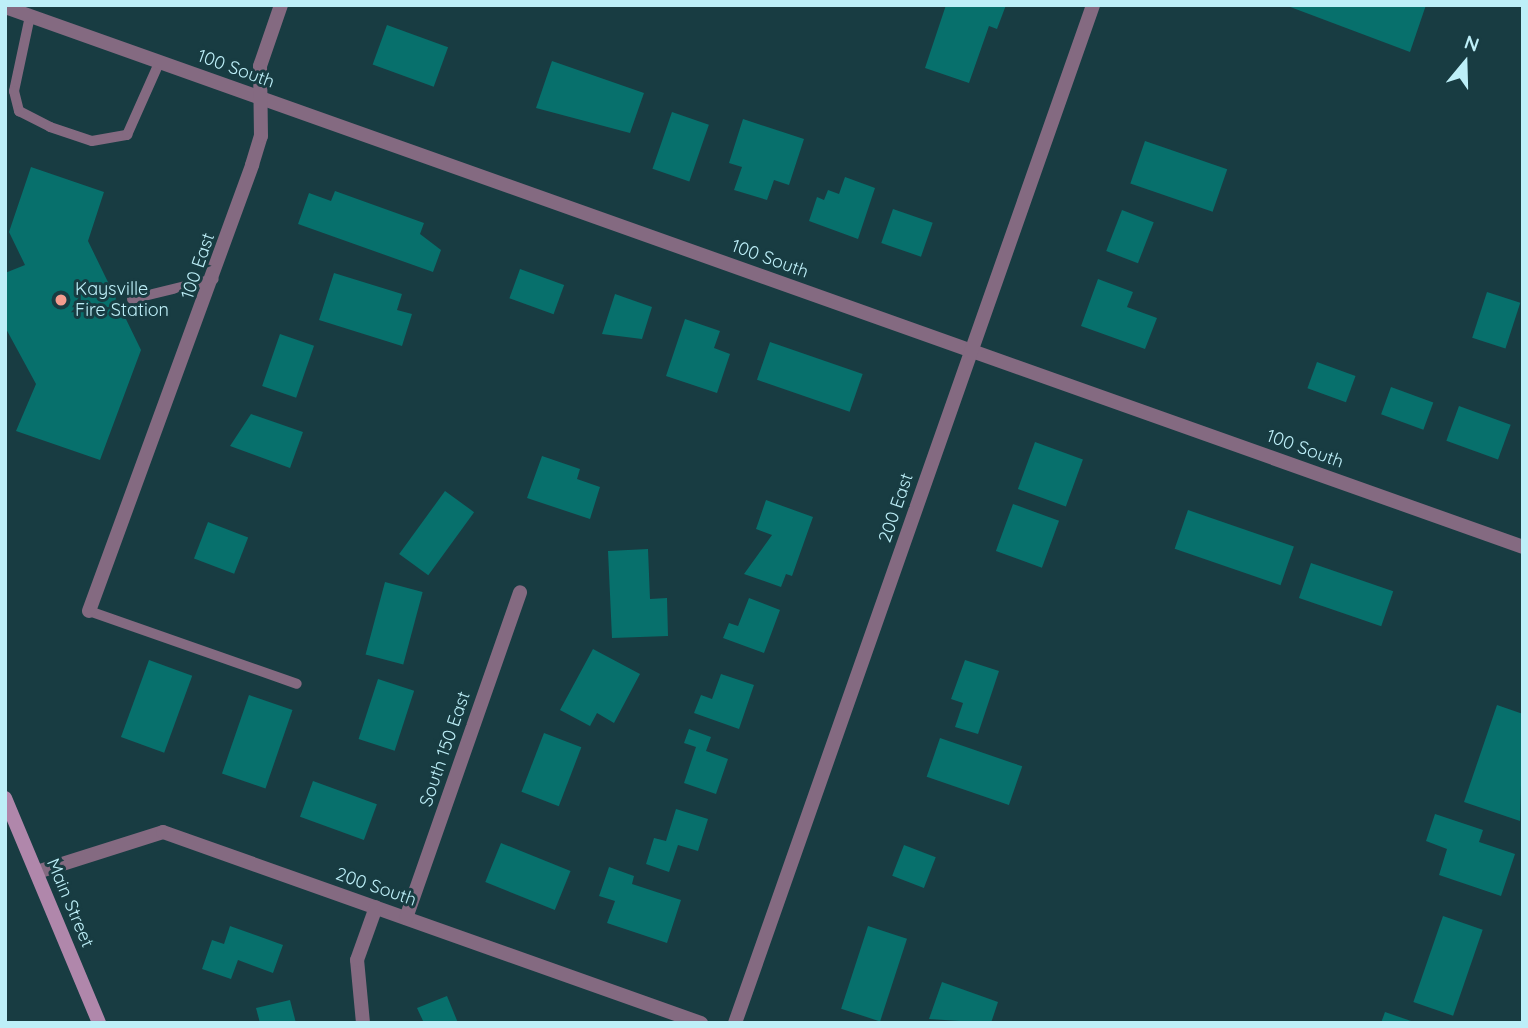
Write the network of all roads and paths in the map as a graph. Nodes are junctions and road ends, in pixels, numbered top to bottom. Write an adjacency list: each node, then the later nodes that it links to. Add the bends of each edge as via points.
1 (281, 5): 6 (street, 100 East, via 260,66)
2 (1093, 5): 9 (street, 200 East)
3 (5, 8): 4 (street, 100 South)
4 (30, 16): 5 (street, 100 South); 5 (lane, via 14,91 19,111 50,127 92,141 127,135)
5 (159, 62): 6 (street, 100 South)
6 (260, 98): 7 (street, 100 East, via 261,136); 9 (street, 100 South)
7 (215, 279): 8 (lane); 12 (street, 100 East)
8 (132, 299)
9 (971, 351): 10 (street, 100 South); 21 (street, 200 East)
10 (1523, 547)
11 (520, 592): 17 (street, South 150 East)
12 (89, 611): 13 (lane)
13 (297, 684)
14 (5, 798): 15 (main road, Main Street)
15 (37, 872): 16 (street, 200 South, via 163,832); 18 (main road, Main Street)
16 (376, 908): 17 (street, 200 South); 19 (street, via 357,960)
17 (406, 918): 20 (street, 200 South)
18 (99, 1023)
19 (363, 1023)
20 (701, 1023)
21 (735, 1023)

